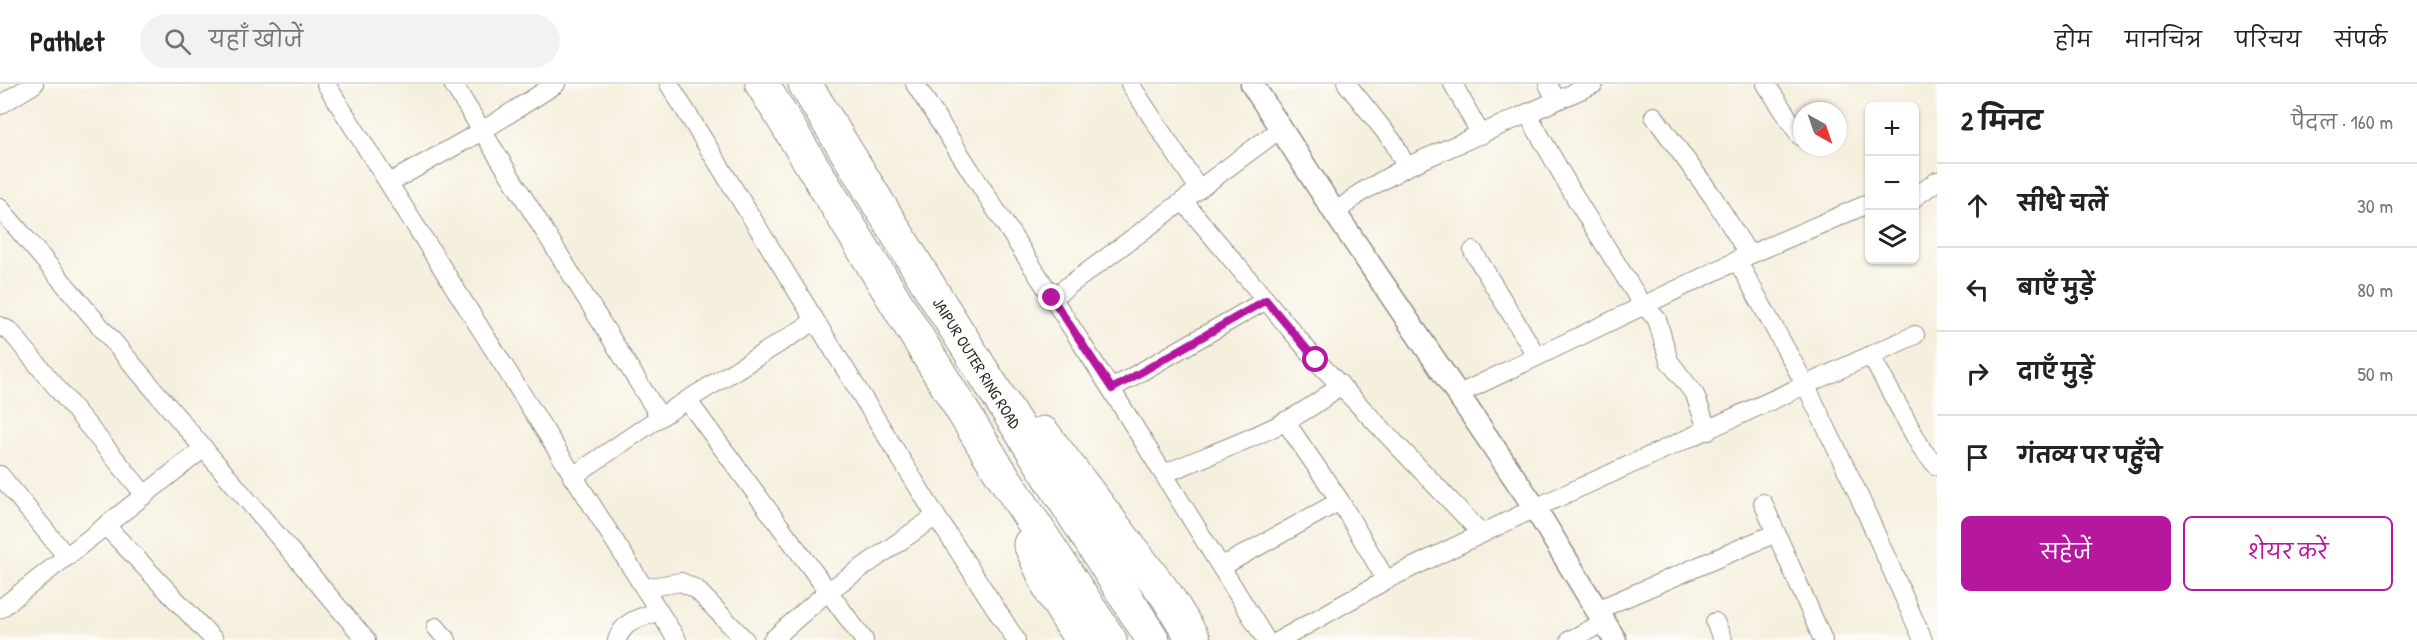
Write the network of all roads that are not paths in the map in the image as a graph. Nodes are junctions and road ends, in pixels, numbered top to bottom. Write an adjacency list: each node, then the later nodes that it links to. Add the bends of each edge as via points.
1 (34, 84): 17 (street)
2 (326, 84): 26 (street)
3 (453, 84): 22 (street)
4 (556, 84): 22 (street)
5 (669, 84): 39 (street)
6 (762, 84): 53 (highway)
7 (805, 84): 38 (highway, JAIPUR OUTER RING ROAD)
8 (915, 84): 35 (street)
9 (1130, 84): 27 (street)
10 (1347, 84): 24 (street, via 1394,143)
11 (1454, 84): 23 (street)
12 (1548, 84): 16 (street)
13 (1594, 84): 16 (street)
14 (1766, 84): 20 (street)
15 (1256, 86): 21 (street)
16 (1557, 100): 18 (street)
17 (0, 105)
18 (1527, 113): 23 (street); 37 (street, via 1566,184)
19 (1654, 116): 34 (street, via 1713,197)
20 (1793, 125)
21 (1280, 129): 27 (street); 32 (street)
22 (482, 131): 26 (street); 49 (street)
23 (1481, 135): 24 (street)
24 (1406, 167): 32 (street, via 1360,192)
25 (1937, 181): 28 (street)
26 (389, 183): 57 (street)
27 (1199, 189): 29 (street)
28 (1919, 194)
29 (1183, 201): 35 (street); 36 (street)
30 (1865, 205): 34 (street)
31 (0, 208): 52 (street)
32 (1335, 213): 47 (street)
33 (1473, 251): 42 (street)
34 (1743, 257): 37 (street); 45 (street)
35 (1052, 298): 46 (street)
36 (1266, 300): 44 (street); 46 (street)
37 (1642, 304): 42 (street); 51 (street, via 1657,319 1669,361 1695,395)
38 (942, 308): 85 (highway, JAIPUR OUTER RING ROAD); 86 (highway, via 1090,494 1167,596)
39 (815, 321): 48 (street); 62 (street)
40 (0, 326): 58 (street, via 10,331)
41 (1915, 335): 43 (street)
42 (1536, 355): 47 (street)
43 (1871, 356): 45 (street); 54 (street, via 1923,451)
44 (1340, 384): 50 (street, via 1326,398); 64 (street)
45 (1806, 387): 51 (street); 92 (street)
46 (1112, 389): 55 (street)
47 (1457, 395): 61 (street)
48 (687, 400): 49 (street); 70 (street)
49 (660, 417): 57 (street)
50 (1285, 421): 55 (street); 59 (street)
51 (1708, 431): 61 (street)
52 (204, 448): 58 (street); 76 (street)
53 (992, 459): 83 (highway, via 1052,593); 84 (highway)
54 (1937, 466)
55 (1164, 474): 67 (street)
56 (0, 475): 66 (street)
57 (572, 477): 69 (street)
58 (145, 495): 63 (street)
59 (1340, 501): 67 (street); 68 (street)
60 (1763, 503): 65 (street)
61 (1535, 508): 64 (street); 74 (street)
62 (936, 516): 70 (street); 82 (street)
63 (106, 526): 66 (street); 75 (street)
64 (1482, 534): 68 (street)
65 (1776, 534): 74 (street); 91 (street)
66 (67, 557): 71 (street)
67 (1221, 567): 87 (street)
68 (1386, 580): 88 (street)
69 (644, 588): 72 (street); 79 (street, via 681,582 696,589)
70 (827, 592): 80 (street); 81 (street)
71 (0, 609)
72 (659, 612): 77 (street, via 635,619 621,629); 78 (street)
73 (1715, 622): 90 (street)
74 (1606, 624): 89 (street)
75 (214, 640)
76 (366, 640)
77 (617, 640)
78 (677, 640)
79 (745, 640)
80 (772, 640)
81 (864, 640)
82 (1016, 640)
83 (1081, 640)
84 (1110, 640)
85 (1153, 640)
86 (1194, 640)
87 (1266, 640)
88 (1280, 640)
89 (1570, 640)
90 (1723, 640)
91 (1823, 640)
92 (1923, 640)

